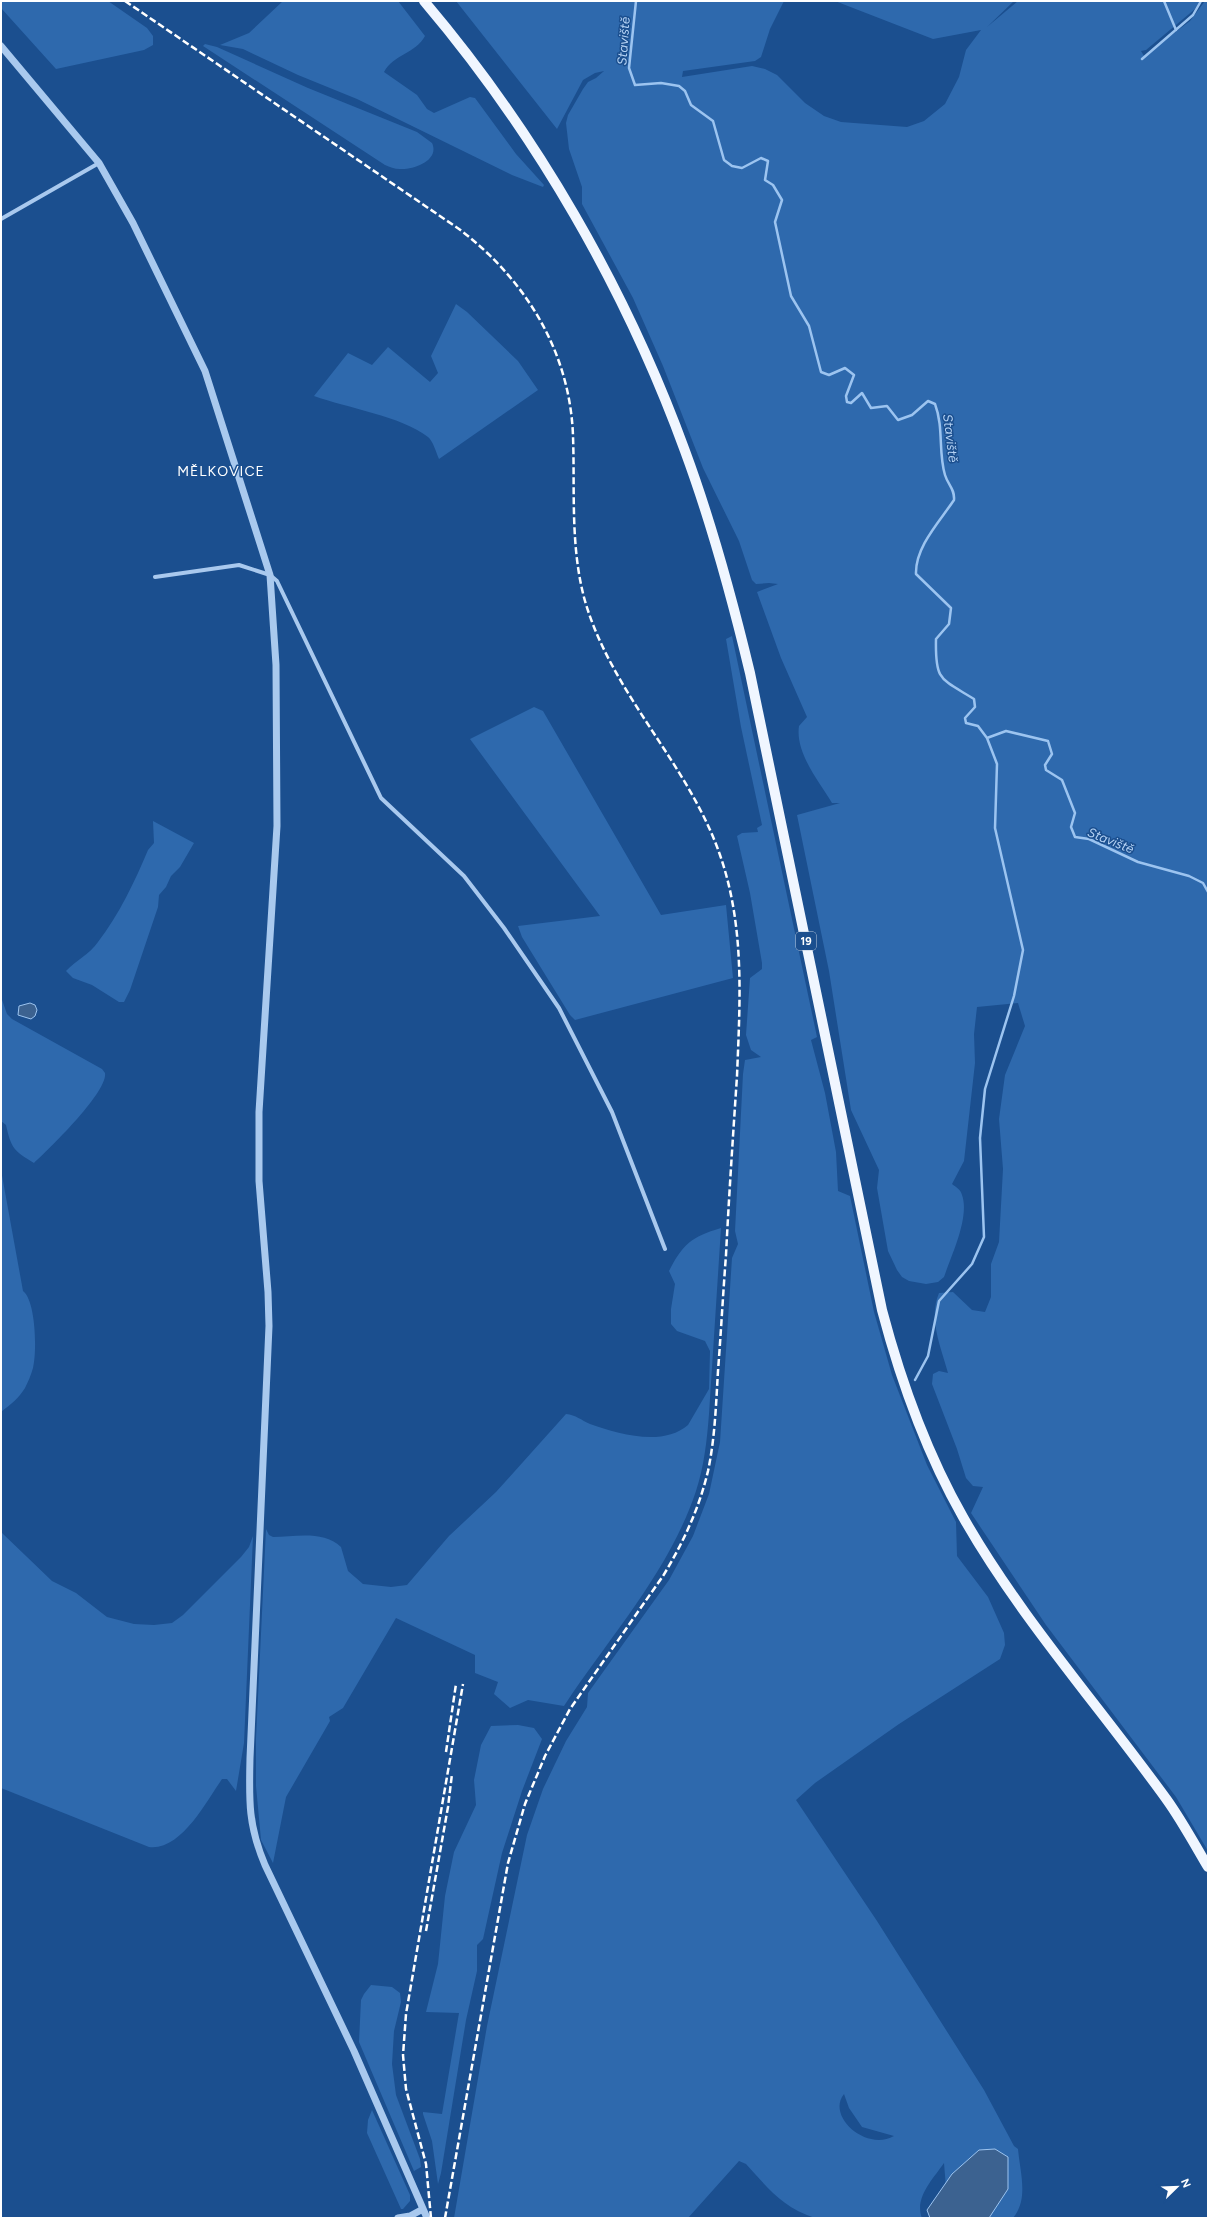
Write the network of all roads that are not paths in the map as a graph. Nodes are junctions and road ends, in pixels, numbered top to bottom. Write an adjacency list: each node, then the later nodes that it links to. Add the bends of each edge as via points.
1 (424, 1): 8 (main road, 19, via 508,111 590,243 649,363 687,457 727,582 750,673 882,1310 900,1373 922,1433 948,1490 980,1545 1039,1630 1168,1802)
2 (1, 46): 3 (street)
3 (99, 163): 4 (street); 5 (street, via 132,223 205,371)
4 (1, 219)
5 (270, 575): 6 (street, via 239,565); 7 (street, via 277,581 381,798 464,876 504,928 559,1008 612,1112); 9 (street, via 276,665 277,826 259,1112 259,1173 269,1326 250,1750 250,1814 253,1834 265,1865 348,2038)
6 (155, 577)
7 (664, 1249)
8 (1208, 1868)
9 (423, 2209): 10 (street, via 410,2216); 11 (street)
10 (398, 2218)
11 (427, 2218)

